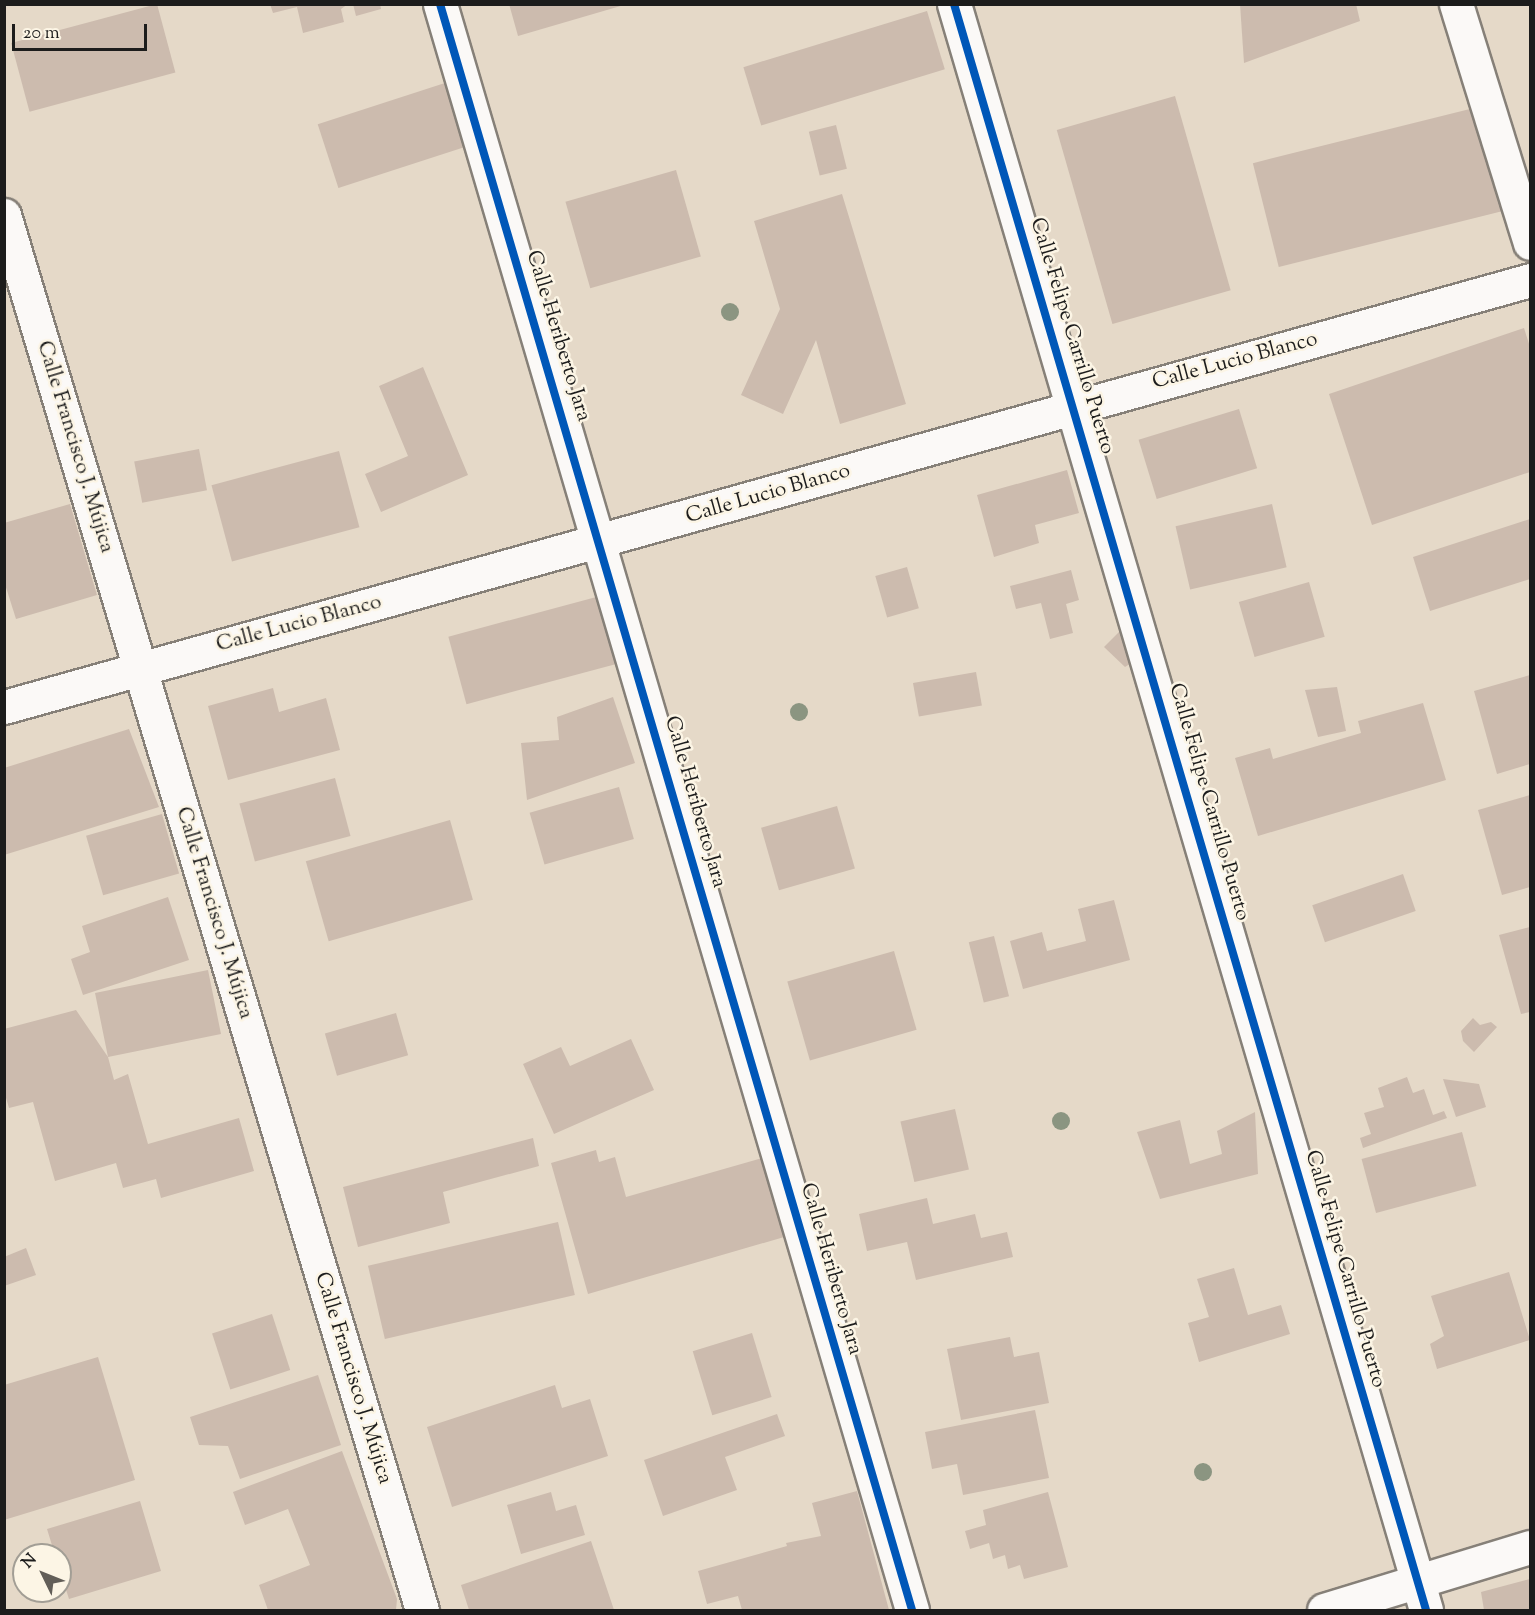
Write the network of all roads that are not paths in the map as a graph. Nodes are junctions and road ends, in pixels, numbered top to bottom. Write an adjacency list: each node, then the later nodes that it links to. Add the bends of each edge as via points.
1 (440, 4): 8 (street, Calle Heriberto Jara)
2 (954, 4): 7 (street, Calle Felipe Carrillo Puerto)
3 (1456, 4): 5 (street)
4 (4, 215): 9 (street, Calle Francisco J. Mújica)
5 (1530, 243)
6 (1530, 280): 7 (street, Calle Lucio Blanco)
7 (1075, 406): 8 (street, Calle Lucio Blanco); 12 (street, Calle Felipe Carrillo Puerto)
8 (601, 543): 9 (street, Calle Lucio Blanco); 14 (street, Calle Heriberto Jara)
9 (141, 667): 10 (street, Calle Lucio Blanco); 13 (street, Calle Francisco J. Mújica)
10 (4, 707)
11 (1530, 1547): 12 (street)
12 (1422, 1596): 15 (street)
13 (422, 1611)
14 (912, 1611)
15 (1324, 1611)

